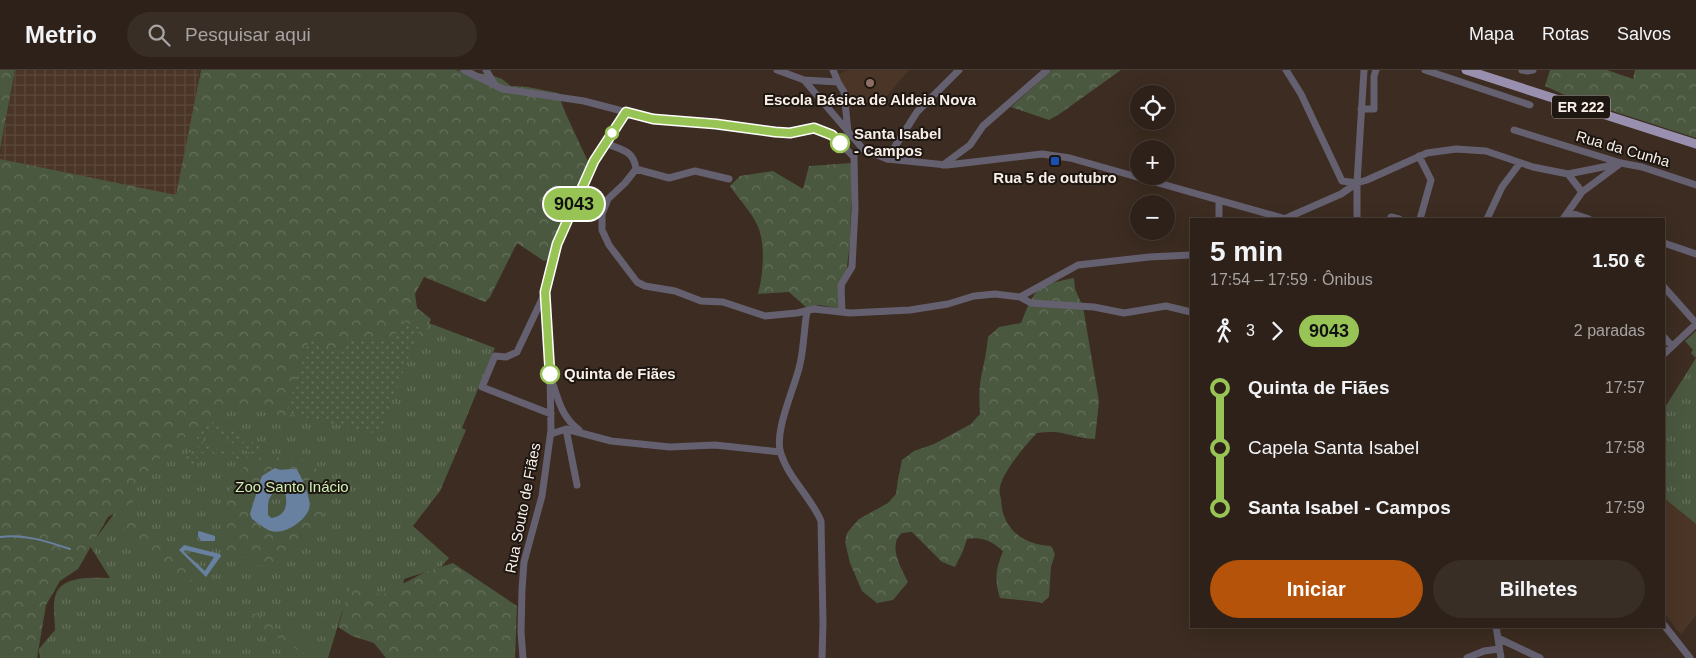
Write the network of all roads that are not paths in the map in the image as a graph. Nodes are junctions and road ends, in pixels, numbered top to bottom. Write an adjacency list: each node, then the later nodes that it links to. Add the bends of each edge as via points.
1 (464, 70): 16 (street)
2 (486, 70): 16 (street)
3 (777, 70): 14 (street)
4 (833, 70): 15 (street)
5 (959, 70): 27 (street, via 917,112)
6 (1047, 70): 30 (street, via 983,126 970,145)
7 (1286, 70): 34 (street, via 1301,94 1342,182)
8 (1363, 70): 18 (street)
9 (1376, 70): 18 (street, via 1374,109)
10 (1426, 70): 17 (street)
11 (1466, 70): 23 (main road, ER 222)
12 (1522, 70): 13 (street)
13 (1533, 70)
14 (804, 80): 15 (street); 21 (street)
15 (838, 82): 21 (street, via 844,92)
16 (496, 85): 19 (street)
17 (1530, 105)
18 (1361, 110): 34 (street)
19 (626, 112): 22 (street, Rua Souto de Fiães); 26 (street, via 653,119 775,132 790,133 814,128 832,135)
20 (1514, 130): 29 (street, Rua da Cunha)
21 (848, 133): 24 (street)
22 (605, 143): 31 (street, via 630,153); 40 (street, Rua Souto de Fiães)
23 (1696, 144)
24 (863, 149): 26 (street); 27 (street)
25 (1419, 156): 28 (street, via 1456,149 1486,151); 34 (street); 45 (street, via 1431,180)
26 (854, 157): 56 (street, via 852,266 841,286)
27 (887, 159): 30 (street)
28 (1520, 163): 32 (street); 46 (street, via 1502,187)
29 (1621, 163): 32 (street); 35 (street, Rua da Cunha); 36 (street)
30 (943, 165): 37 (street, via 1042,154 1070,158)
31 (636, 169): 33 (street, via 669,178 695,171); 39 (street, via 608,199)
32 (1568, 174): 36 (street)
33 (729, 180)
34 (1357, 183): 43 (street, via 1341,194); 44 (street)
35 (1696, 185)
36 (1582, 192): 38 (street)
37 (1219, 201): 41 (street); 42 (street)
38 (1568, 212): 47 (street); 48 (street)
39 (602, 214): 40 (street, via 590,217); 55 (street, via 602,230 609,245 637,282 645,286 675,291 701,301 723,302 765,316)
40 (569, 215): 53 (street, Rua Souto de Fiães, via 557,244)
41 (1218, 218)
42 (1281, 218)
43 (1287, 218)
44 (1357, 218)
45 (1420, 218)
46 (1487, 218)
47 (1565, 218)
48 (1585, 218)
49 (1665, 243): 50 (street)
50 (1696, 254)
51 (1190, 255): 54 (street, via 1078,265)
52 (1665, 288): 58 (street)
53 (545, 292): 62 (street, Rua Souto de Fiães); 63 (street, via 517,352 495,356 482,387)
54 (1020, 297): 56 (street, via 995,294 910,310); 57 (street, via 1031,302 1094,306 1124,313 1166,306)
55 (807, 311): 56 (street); 67 (street, via 800,365 782,428)
56 (842, 312)
57 (1190, 312)
58 (1696, 324): 60 (street)
59 (1665, 338): 60 (street)
60 (1672, 346): 61 (street)
61 (1665, 353)
62 (550, 374): 63 (street, Rua Souto de Fiães); 65 (street, via 561,411)
63 (551, 414): 66 (street, Rua Souto de Fiães)
64 (566, 429): 65 (street); 66 (street); 68 (street)
65 (582, 432): 67 (street, via 618,442 670,447 715,445)
66 (551, 434): 73 (street, Rua Souto de Fiães, via 542,496 524,562)
67 (780, 452): 74 (street, via 821,521)
68 (577, 485)
69 (1665, 626): 78 (street)
70 (1497, 628): 71 (street)
71 (1498, 638): 72 (street); 77 (street)
72 (1499, 649): 75 (street); 76 (street)
73 (523, 658)
74 (822, 658)
75 (1467, 658)
76 (1501, 658)
77 (1540, 658)
78 (1690, 658)

